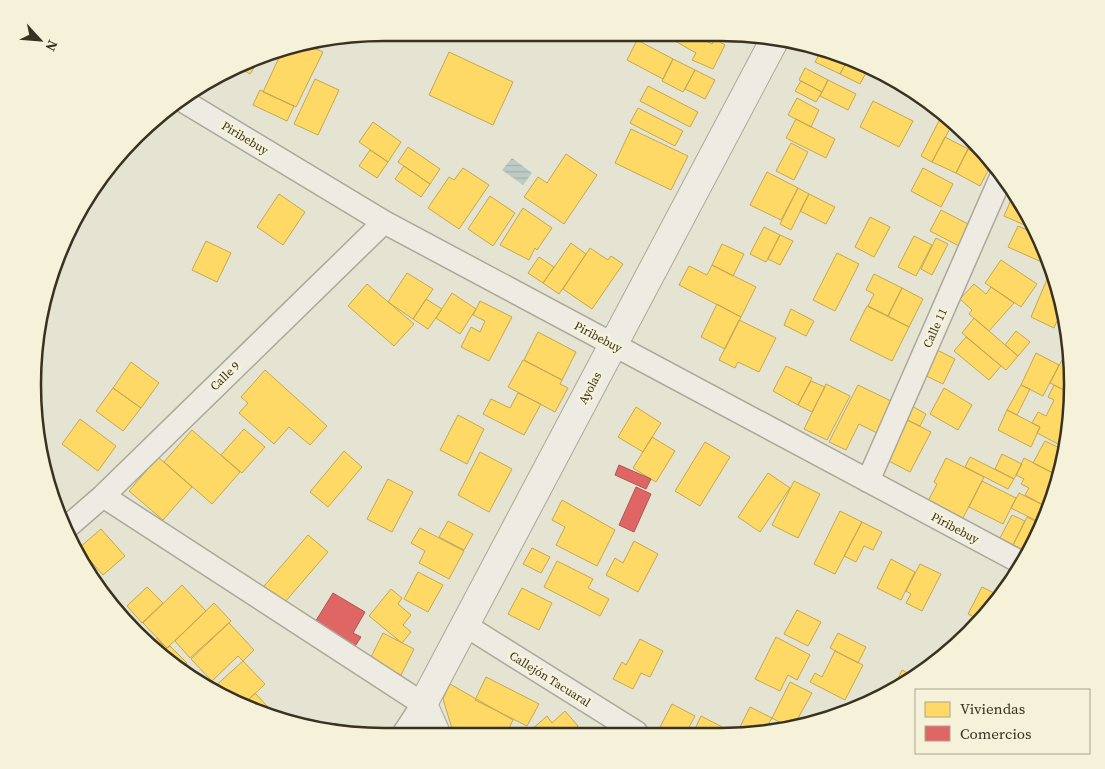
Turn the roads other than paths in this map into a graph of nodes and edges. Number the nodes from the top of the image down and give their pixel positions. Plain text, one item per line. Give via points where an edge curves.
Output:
1 (772, 45) edge
2 (188, 104) edge
3 (998, 183) edge
4 (384, 222) junction
5 (613, 345) junction
6 (868, 481) junction
7 (103, 496) junction
8 (71, 524) edge
9 (1016, 560) edge
10 (465, 625) junction
11 (423, 704) junction
12 (407, 728) edge
13 (434, 728) edge
14 (630, 728) edge

1 - 5 street, Ayolas
2 - 4 street, Piribebuy
3 - 6 street, Calle 11
4 - 5 street, Piribebuy
4 - 7 street, Calle 9
5 - 6 street, Piribebuy
5 - 10 street, Ayolas
6 - 9 street, Piribebuy
7 - 8 street, Calle 9
7 - 11 street
10 - 11 street, Ayolas
10 - 14 street, Callejón Tacuaral
11 - 12 street, Ayolas
11 - 13 street

